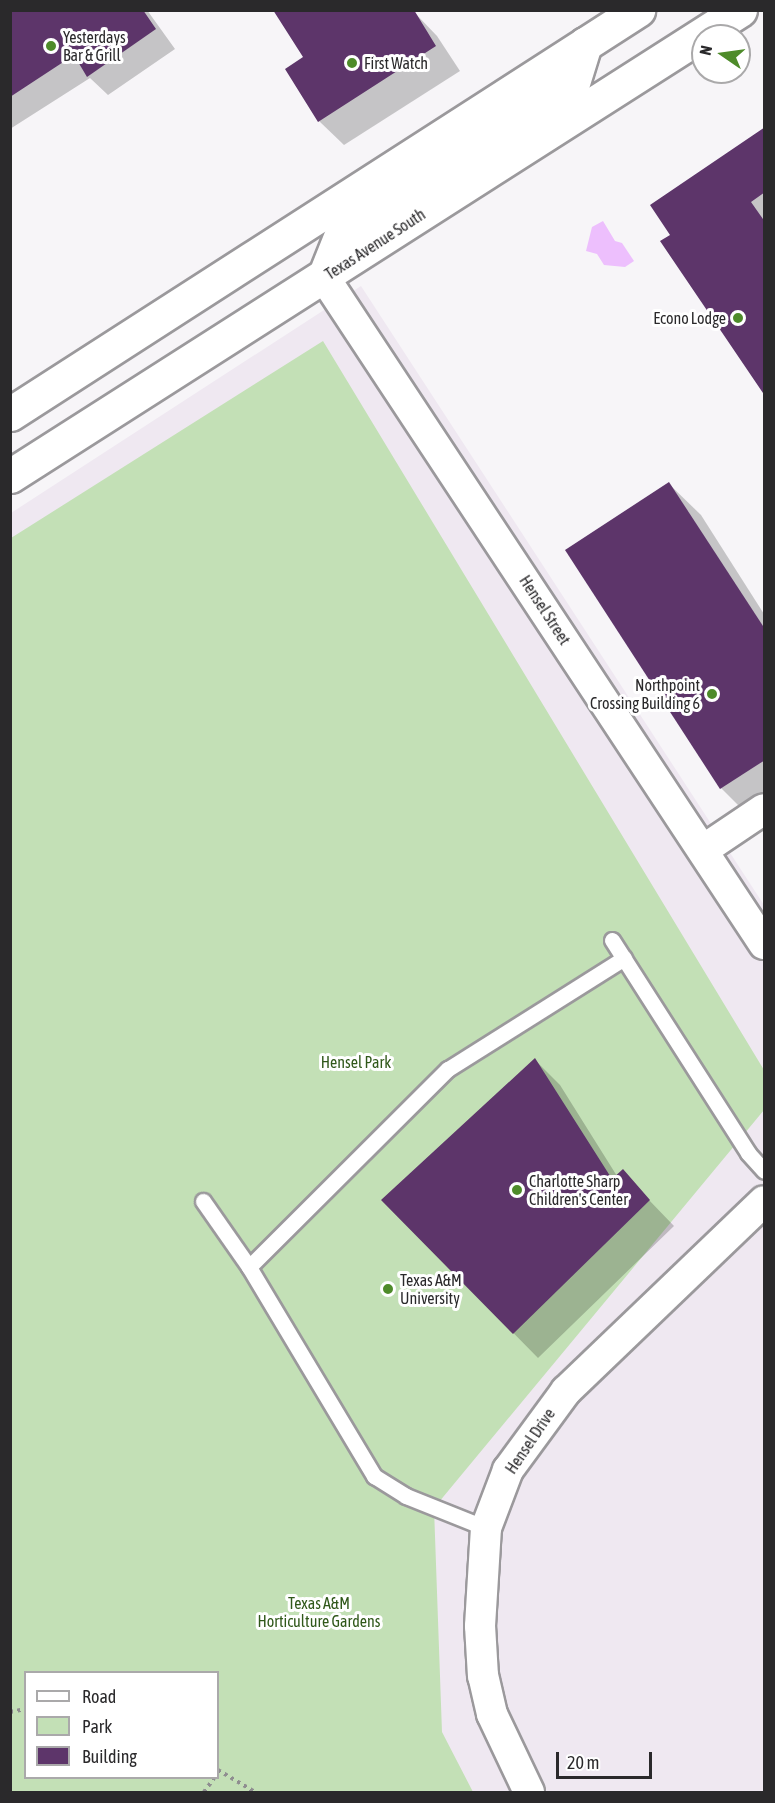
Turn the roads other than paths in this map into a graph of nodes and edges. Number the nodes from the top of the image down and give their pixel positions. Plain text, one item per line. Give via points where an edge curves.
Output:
1 (638, 10) edge
2 (740, 10) edge
3 (585, 44) junction
4 (324, 277) junction
5 (10, 414) edge
6 (10, 476) edge
7 (765, 809) edge
8 (703, 850) junction
9 (612, 940) dead end
10 (765, 944) edge
11 (624, 958) junction
12 (765, 1171) edge
13 (203, 1201) dead end
14 (765, 1201) edge
15 (249, 1267) junction
16 (486, 1528) junction
17 (529, 1792) edge

1 - 3 main road
2 - 4 main road, Texas Avenue South
3 - 4 main road via 572,86 342,232
3 - 5 main road
4 - 6 main road, Texas Avenue South
4 - 8 street, Hensel Street
7 - 8 street
8 - 10 street, Hensel Street
9 - 11 lane
11 - 12 lane via 748,1153
11 - 15 lane via 448,1069
13 - 15 lane
14 - 16 street, Hensel Drive via 566,1391 508,1470
15 - 16 lane via 374,1476 406,1496
16 - 17 street, Hensel Drive via 480,1626 483,1676 492,1714

